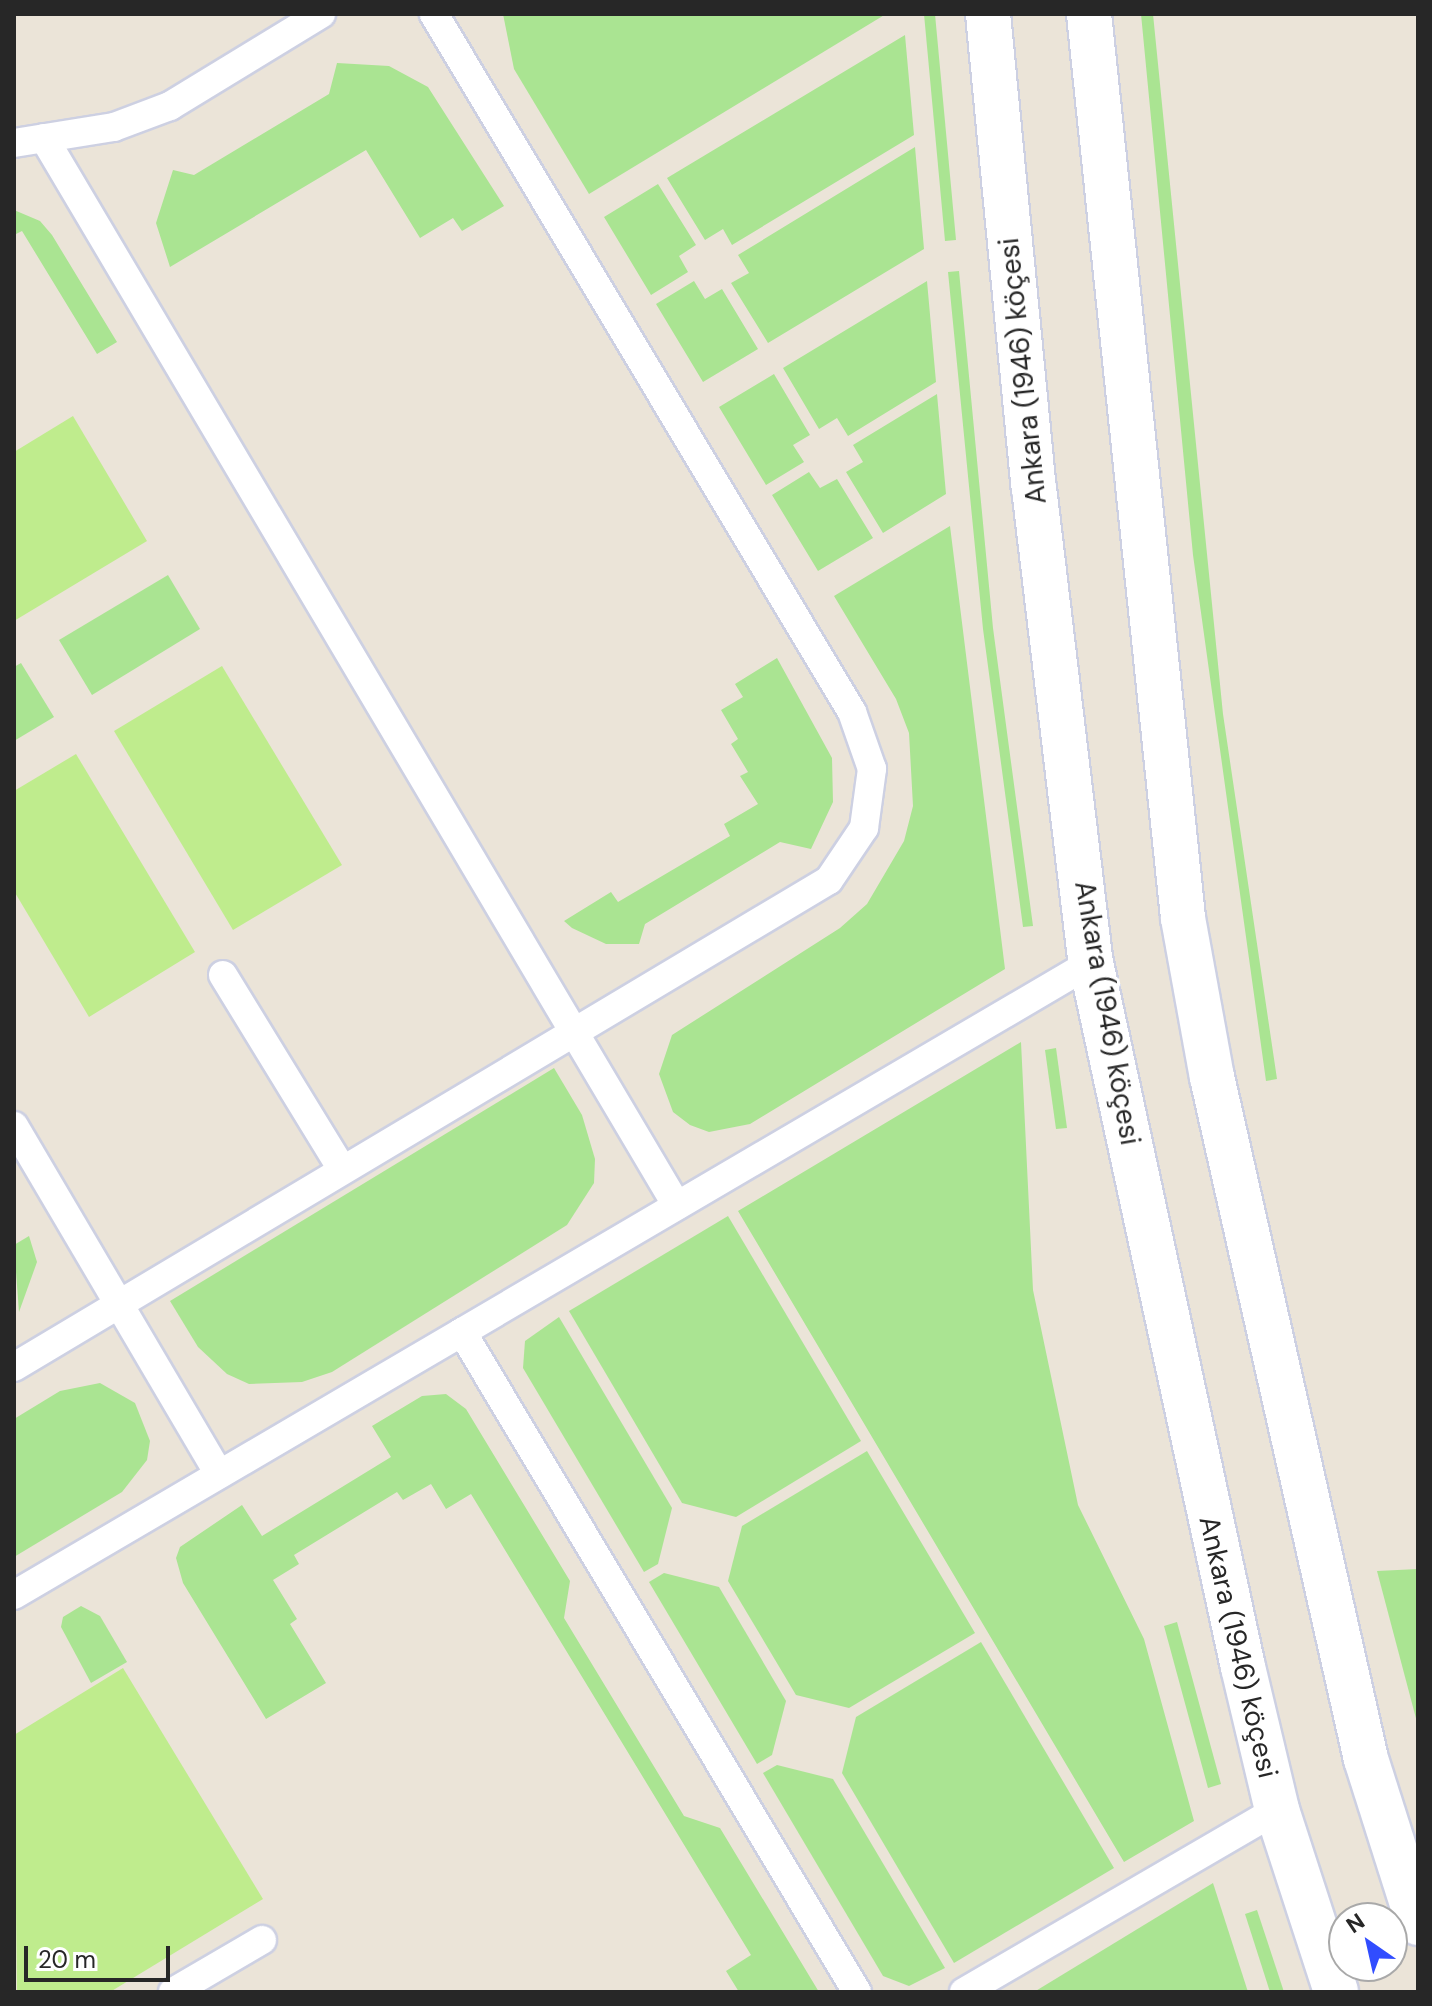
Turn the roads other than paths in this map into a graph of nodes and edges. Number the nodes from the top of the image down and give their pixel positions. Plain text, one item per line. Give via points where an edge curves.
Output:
1 (321, 14) edge
2 (434, 14) edge
3 (988, 14) edge
4 (1089, 14) edge
5 (44, 138) junction
6 (14, 143) edge
7 (1091, 963) junction
8 (223, 975) dead end
9 (572, 1031) junction
10 (14, 1126) edge
11 (342, 1169) junction
12 (677, 1206) junction
13 (119, 1304) junction
14 (462, 1332) junction
15 (14, 1367) edge
16 (219, 1474) junction
17 (14, 1595) edge
18 (1277, 1810) junction
19 (1418, 1923) edge
20 (262, 1940) dead end
21 (173, 1992) edge
22 (857, 1992) edge
23 (964, 1992) edge
24 (1336, 1992) edge

1 - 5 lane via 170,106 114,127
2 - 9 lane via 852,712 872,769 864,828 829,880
3 - 7 main road, Ankara (1946) köçesi via 1034,488
4 - 19 main road via 1183,918 1212,1077 1366,1759
5 - 6 lane
5 - 9 lane
7 - 12 lane
7 - 18 main road, Ankara (1946) köçesi via 1191,1445
8 - 11 lane
9 - 11 lane
9 - 12 lane
10 - 13 lane
11 - 13 lane
12 - 14 lane
13 - 15 lane
13 - 16 lane
14 - 16 lane
14 - 22 lane
16 - 17 lane
18 - 23 lane
18 - 24 main road, Ankara (1946) köçesi
20 - 21 lane

